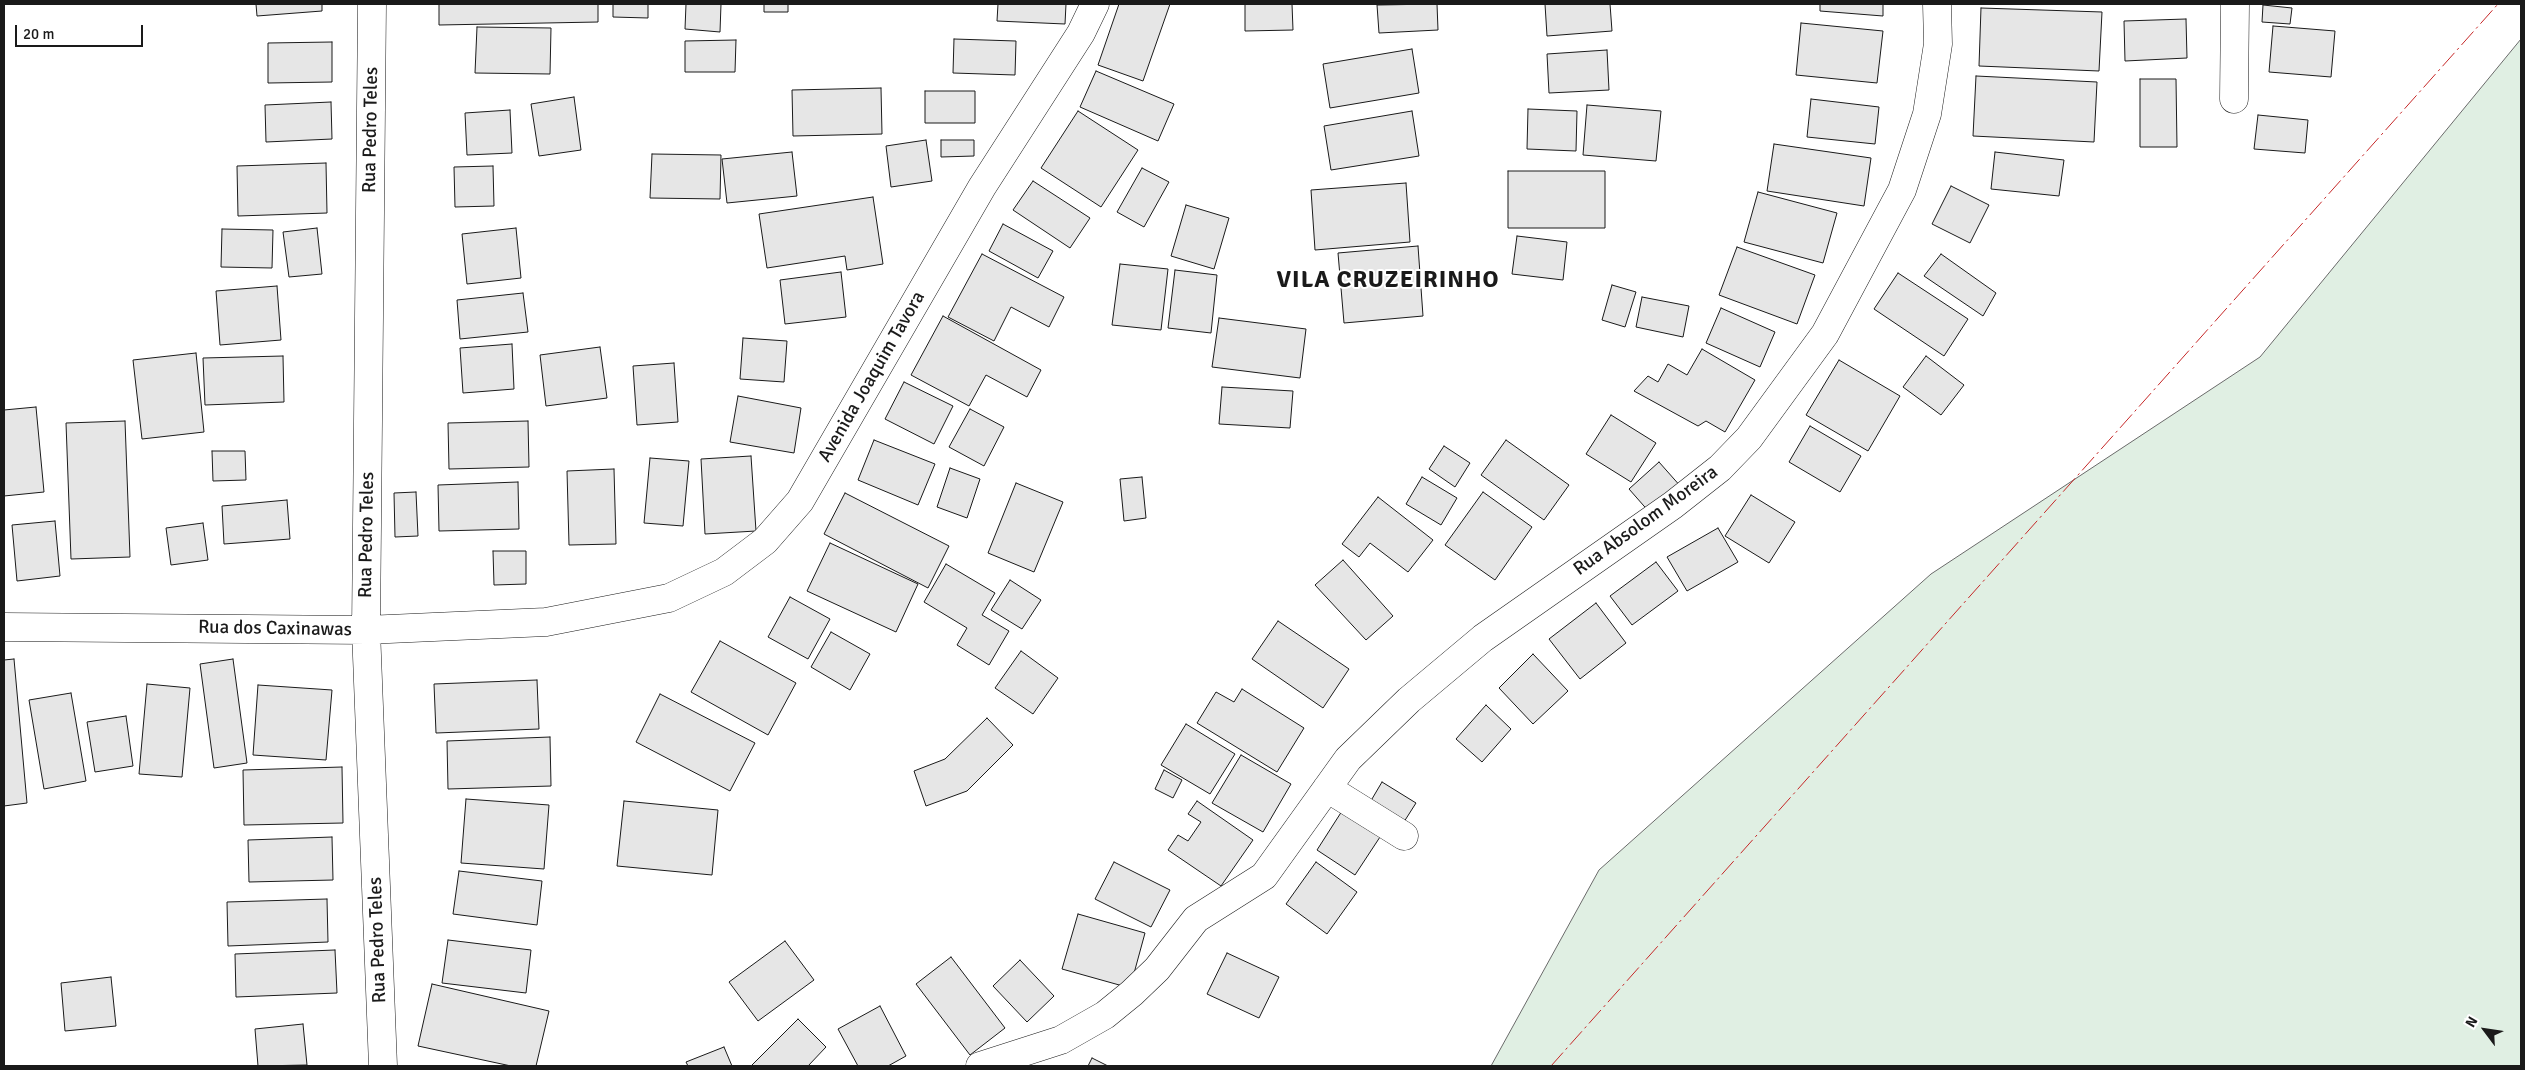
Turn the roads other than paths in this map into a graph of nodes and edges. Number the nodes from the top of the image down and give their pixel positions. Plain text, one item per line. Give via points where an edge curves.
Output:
1 (372, 4) edge
2 (1095, 4) edge
3 (1937, 4) edge
4 (2235, 4) edge
5 (2234, 99) dead end
6 (546, 622) joint
7 (4, 626) edge
8 (366, 630) junction
9 (1327, 788) junction
10 (1404, 836) dead end
11 (383, 1066) edge
12 (980, 1066) edge

1 - 8 street, Rua Pedro Teles
2 - 6 street, Avenida Joaquim Tavora via 1081,33 982,187 800,501 765,541 724,572 669,598
3 - 9 street, Rua Absolom Moreira via 1938,44 1927,114 1902,190 1825,334 1749,438 1720,468 1673,506 1483,638 1416,694 1348,759
4 - 5 street
6 - 8 street, Rua dos Caxinawas
7 - 8 street, Rua dos Caxinawas
8 - 11 street, Rua Pedro Teles
9 - 10 street
9 - 12 street, Rua Absolom Moreira via 1264,876 1196,919 1157,969 1105,1015 1061,1040

